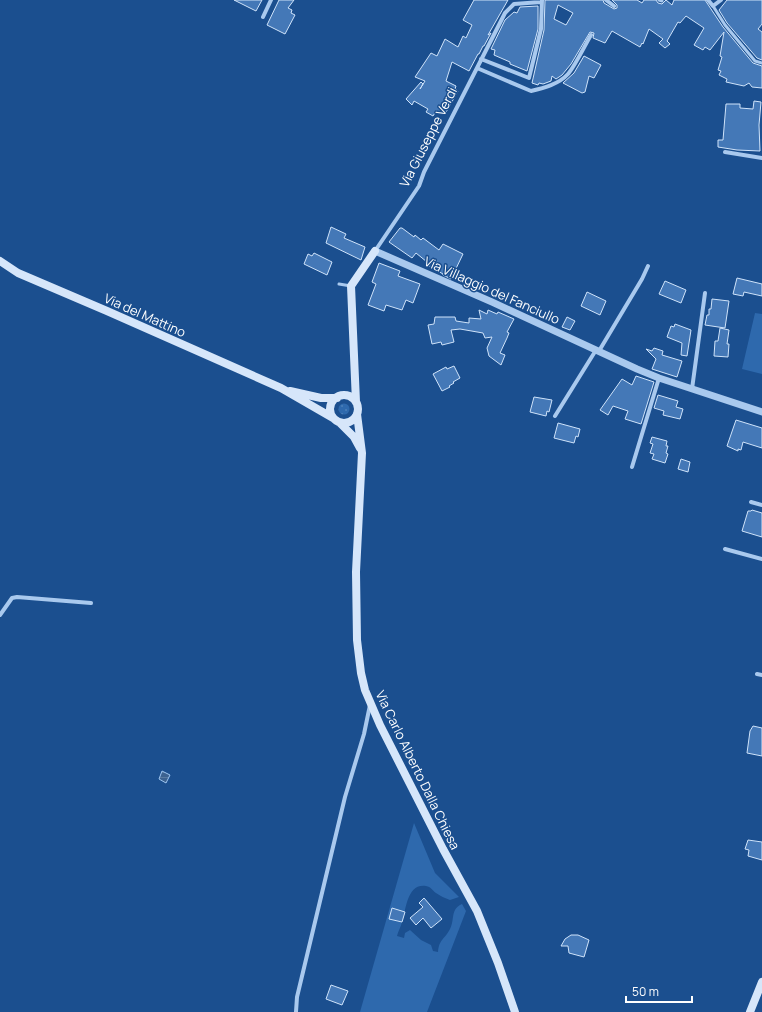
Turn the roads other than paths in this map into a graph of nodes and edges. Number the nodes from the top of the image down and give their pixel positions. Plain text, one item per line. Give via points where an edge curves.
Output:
1 (270, 0) edge
2 (511, 0) edge
3 (606, 0) edge
4 (708, 0) edge
5 (721, 0) edge
6 (541, 1) edge
7 (514, 4) junction
8 (614, 6) dead end
9 (713, 6) junction
10 (262, 16) dead end
11 (591, 35) dead end
12 (481, 60) junction
13 (762, 63) edge
14 (477, 68) junction
15 (725, 152) dead end
16 (762, 158) edge
17 (375, 251) junction
18 (0, 261) edge
19 (648, 266) dead end
20 (339, 284) dead end
21 (350, 286) junction
22 (705, 293) dead end
23 (597, 351) junction
24 (354, 372) junction
25 (659, 378) junction
26 (281, 388) junction
27 (692, 389) junction
28 (339, 397) junction
29 (356, 402) junction
30 (762, 412) edge
31 (357, 414) junction
32 (555, 416) dead end
33 (337, 420) junction
34 (362, 453) junction
35 (632, 467) dead end
36 (751, 502) dead end
37 (762, 505) edge
38 (725, 549) dead end
39 (762, 559) edge
40 (91, 603) dead end
41 (0, 615) edge
42 (370, 704) junction
43 (762, 982) edge
44 (296, 1012) edge
45 (515, 1012) edge
46 (750, 1012) edge

1 - 10 street
2 - 7 street
3 - 8 street
4 - 9 street
5 - 9 street
6 - 7 street
6 - 12 street via 541,29 529,78
7 - 12 street, Via Giuseppe Verdi via 505,13
9 - 13 lane via 725,26 750,56
11 - 14 street via 568,74 541,89 531,91
12 - 14 street, Via Giuseppe Verdi
14 - 17 street, Via Giuseppe Verdi via 419,186
15 - 16 street
17 - 21 main road, Via Giuseppe Verdi
17 - 23 street, Via Villaggio del Fanciullo
18 - 26 main road, Via del Mattino via 18,273
19 - 23 street
20 - 21 lane
21 - 24 main road
22 - 27 street
23 - 25 street, Via Villaggio del Fanciullo
23 - 32 street
24 - 28 main road via 351,383
24 - 29 main road
25 - 27 street, Via Villaggio del Fanciullo
25 - 35 street
26 - 28 main road, Via del Mattino via 320,398
26 - 33 main road, Via del Mattino
27 - 30 street, Via Villaggio del Fanciullo
28 - 29 main road via 349,396
28 - 33 main road via 333,401 330,410
29 - 31 main road
31 - 33 main road via 352,421 344,424
31 - 34 main road, Via Carlo Alberto Dalla Chiesa
33 - 34 main road via 354,437
34 - 42 main road, Via Carlo Alberto Dalla Chiesa via 356,572 357,640 361,673
36 - 37 street
38 - 39 street
40 - 41 street via 17,596 12,598
42 - 44 street via 345,797 297,997
42 - 45 main road, Via Carlo Alberto Dalla Chiesa via 477,911
43 - 46 main road

